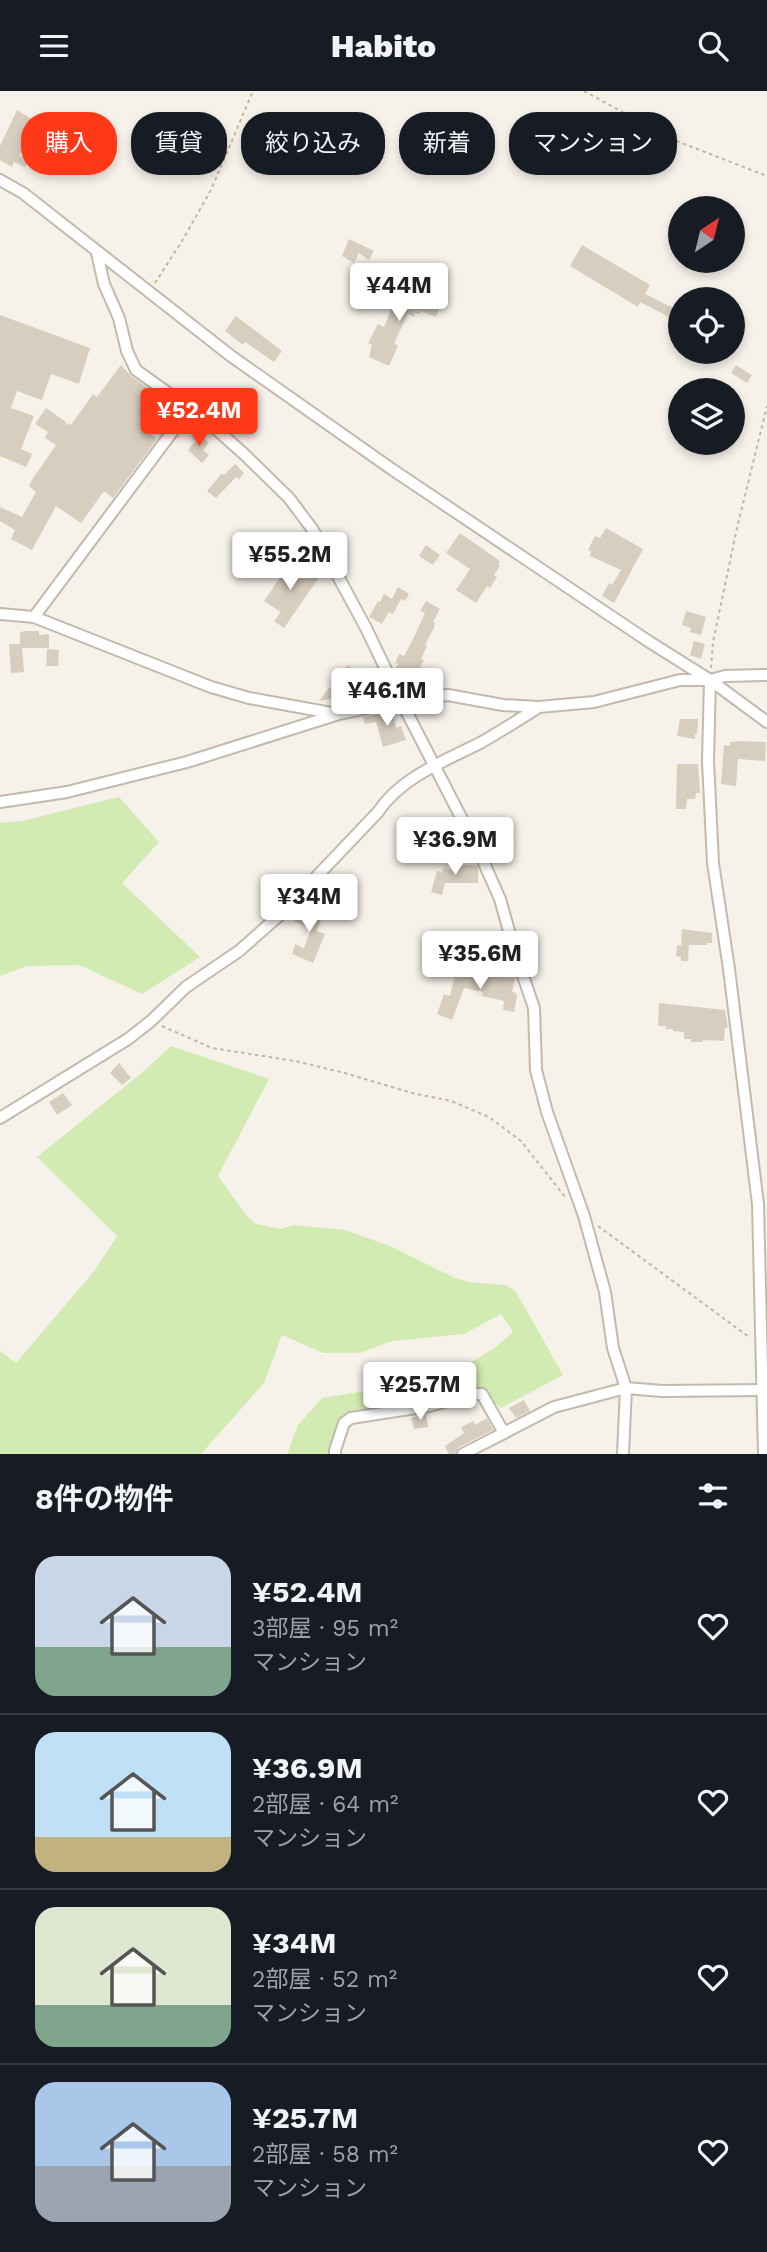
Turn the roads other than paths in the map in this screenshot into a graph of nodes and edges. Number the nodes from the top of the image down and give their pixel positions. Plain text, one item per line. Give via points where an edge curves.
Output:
1 (0, 180) edge
2 (97, 253) junction
3 (190, 408) junction
4 (0, 614) edge
5 (34, 617) junction
6 (767, 675) edge
7 (710, 680) junction
8 (401, 701) junction
9 (539, 707) junction
10 (339, 714) junction
11 (767, 722) edge
12 (434, 765) junction
13 (0, 802) edge
14 (0, 1118) edge
15 (626, 1388) junction
16 (765, 1390) edge
17 (504, 1433) junction
18 (335, 1454) edge
19 (463, 1454) edge
20 (623, 1454) edge
21 (764, 1454) edge

1 - 2 street
2 - 3 street via 136,370
2 - 7 street via 231,356 393,470
3 - 5 street
3 - 8 street via 267,475 313,530
4 - 5 street
5 - 10 street via 211,687
6 - 7 street
7 - 9 street via 680,680 594,702
7 - 11 street
7 - 16 street via 713,863 758,1204
8 - 9 street via 448,695
8 - 10 street
8 - 12 street
9 - 12 street
10 - 13 street via 187,762 68,792
12 - 14 street via 388,797 282,913 239,951 93,1062
12 - 15 street via 500,899 534,1008 536,1070 584,1216
15 - 16 street
15 - 17 street via 554,1407
15 - 20 street
16 - 21 street
17 - 18 street via 482,1394 472,1394 429,1406 351,1417 344,1423
17 - 19 street

